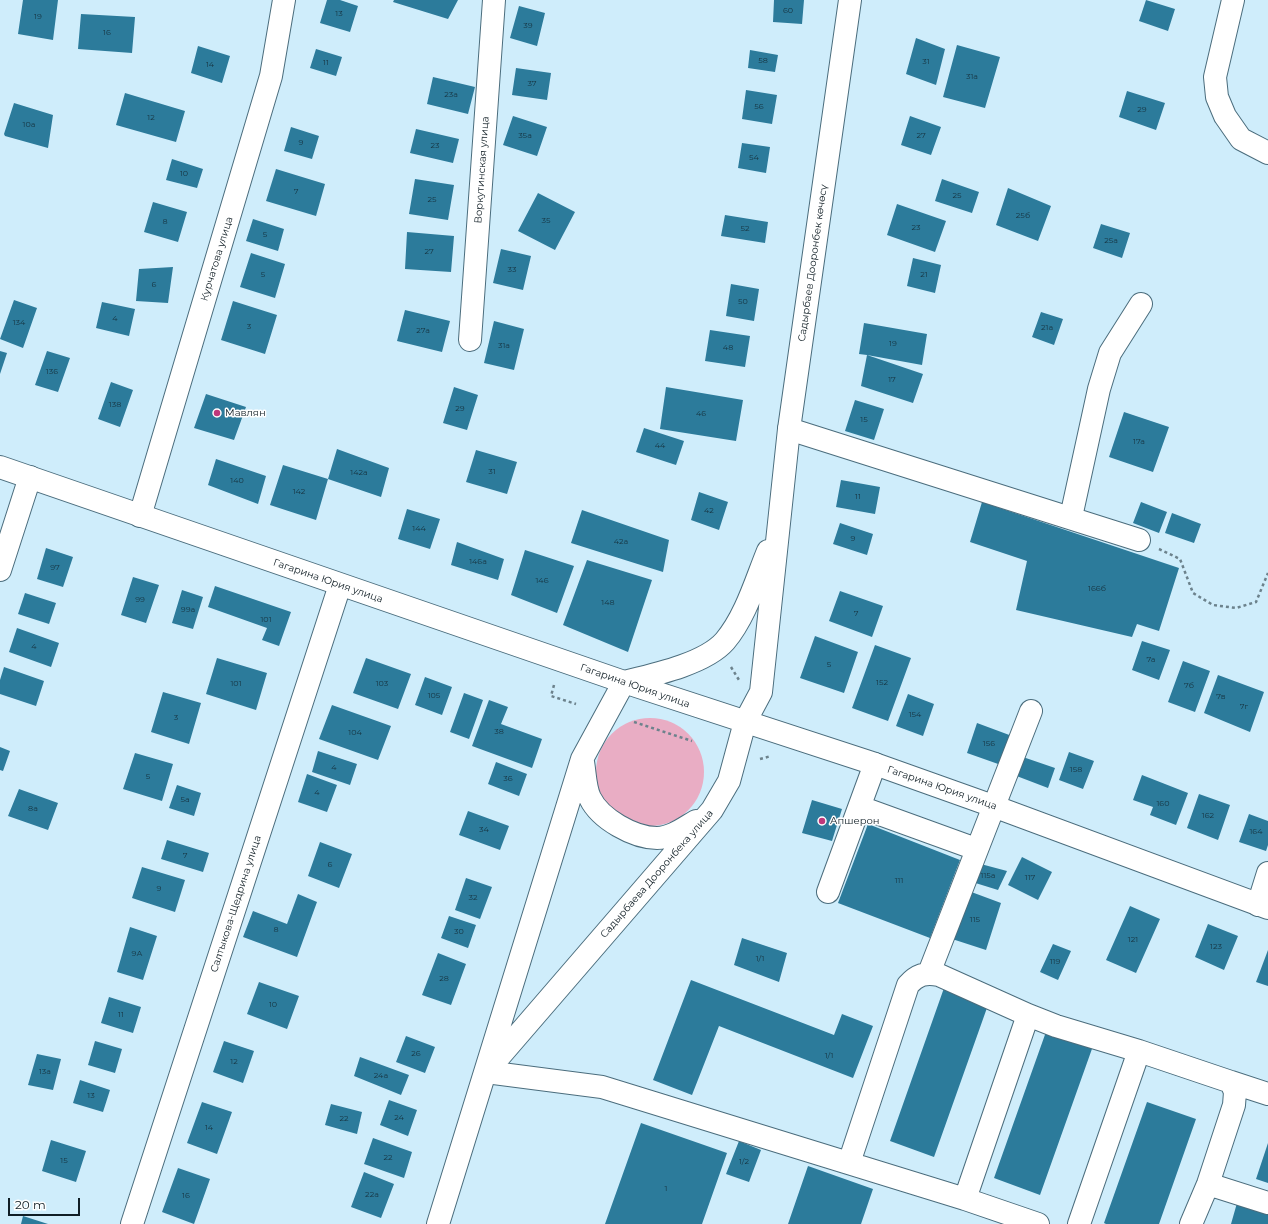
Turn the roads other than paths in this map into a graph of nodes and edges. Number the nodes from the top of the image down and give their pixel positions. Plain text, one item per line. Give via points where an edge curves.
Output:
1 (284, 0) edge
2 (494, 0) edge
3 (850, 0) edge
4 (1233, 0) edge
5 (1268, 153) edge
6 (1141, 304) dead end
7 (470, 340) dead end
8 (789, 429) junction
9 (0, 467) edge
10 (30, 478) junction
11 (140, 516) junction
12 (1071, 517) junction
13 (778, 527) junction
14 (1139, 540) road end
15 (0, 570) edge
16 (340, 585) junction
17 (624, 682) junction
18 (1031, 711) dead end
19 (745, 722) junction
20 (582, 759) junction
21 (875, 764) junction
22 (993, 806) junction
23 (860, 807) junction
24 (712, 810) junction
25 (976, 849) junction
26 (1268, 873) edge
27 (828, 892) dead end
28 (1263, 906) edge
29 (929, 973) junction
30 (1028, 1015) junction
31 (1139, 1051) junction
32 (486, 1072) junction
33 (1231, 1082) junction
34 (1268, 1094) edge
35 (850, 1163) junction
36 (1208, 1184) junction
37 (965, 1199) junction
38 (1268, 1203) edge
39 (132, 1224) edge
40 (438, 1224) edge
41 (1038, 1224) edge
42 (1079, 1224) edge
43 (1191, 1224) edge

1 - 11 main road, Курчатова улица via 271,76
2 - 7 main road, Воркутинская улица
3 - 8 main road, Садырбаев Дооронбек көчөсү
4 - 5 main road via 1215,77 1217,97 1225,116 1241,139
6 - 12 main road via 1110,353 1099,388
8 - 12 main road
8 - 13 main road, Садырбаев Дооронбек көчөсү
9 - 10 main road, Гагарина Юрия улица
10 - 11 main road, Гагарина Юрия улица
10 - 15 main road
11 - 16 main road, Гагарина Юрия улица
12 - 14 main road
13 - 17 main road via 742,616 725,641 714,651 672,670
13 - 19 main road, Садырбаева Дооронбека улица via 761,692
16 - 17 main road, Гагарина Юрия улица
16 - 39 main road, Салтыкова-Щедрина улица
17 - 19 main road, Гагарина Юрия улица
17 - 20 main road, Садырбаева Дооронбека улица
18 - 22 main road
19 - 21 main road, Гагарина Юрия улица
19 - 24 main road, Садырбаева Дооронбека улица via 729,781
20 - 24 main road via 590,798 608,820 629,831 657,838 678,832
20 - 32 main road, Садырбаева Дооронбека улица
21 - 22 main road, Гагарина Юрия улица
21 - 23 main road
22 - 25 main road
22 - 28 main road, Гагарина Юрия улица
23 - 25 main road
23 - 27 main road
24 - 32 main road, Садырбаева Дооронбека улица
25 - 29 main road
26 - 28 main road
29 - 30 main road via 939,975
29 - 35 main road via 916,976 908,986
30 - 31 main road
30 - 37 main road
31 - 33 main road
31 - 42 main road
32 - 35 main road via 602,1087
32 - 40 main road, Садырбаева Дооронбека улица
33 - 34 main road
33 - 36 main road via 1235,1092 1234,1104
35 - 37 main road
36 - 38 main road
36 - 43 main road
37 - 41 main road

